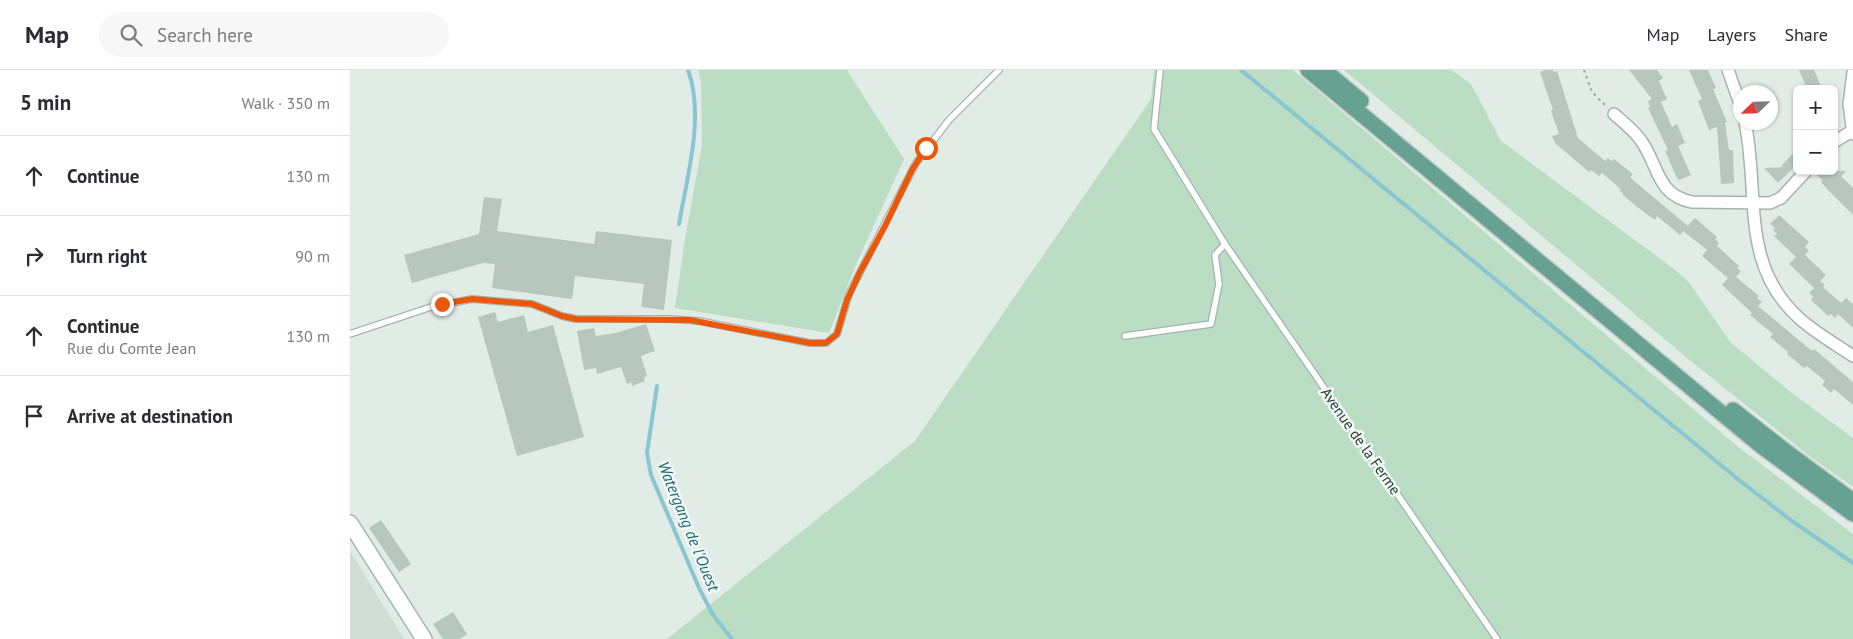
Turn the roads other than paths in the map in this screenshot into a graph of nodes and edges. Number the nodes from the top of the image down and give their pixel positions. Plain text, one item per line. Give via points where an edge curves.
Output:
1 (999, 70) edge
2 (1160, 70) edge
3 (1308, 70) edge
4 (1324, 70) edge
5 (1728, 70) edge
6 (1853, 73) edge
7 (1733, 85) edge
8 (1614, 114) road end
9 (1746, 130) edge
10 (1853, 132) edge
11 (1838, 140) edge
12 (1802, 175) edge
13 (1753, 204) junction
14 (1226, 244) junction
15 (350, 334) edge
16 (1125, 336) dead end
17 (1853, 356) edge
18 (1853, 501) edge
19 (1853, 514) edge
20 (351, 527) edge
21 (424, 639) edge
22 (1497, 639) edge

1 - 15 lane via 949,120 916,163 860,272 847,300 840,329 831,341 810,343 699,321 576,319 532,304 472,299 430,307
2 - 14 lane, Avenue de la Ferme via 1154,128
3 - 19 main road via 1688,387
4 - 18 main road via 1685,371
5 - 7 street
6 - 10 street via 1849,98
8 - 13 street via 1640,139 1662,183 1678,198 1692,202
9 - 13 street
10 - 11 street
12 - 13 street via 1777,200
13 - 17 street via 1759,255 1782,300 1799,319
14 - 16 lane via 1215,255 1219,284 1211,324
14 - 22 lane, Avenue de la Ferme
20 - 21 main road

